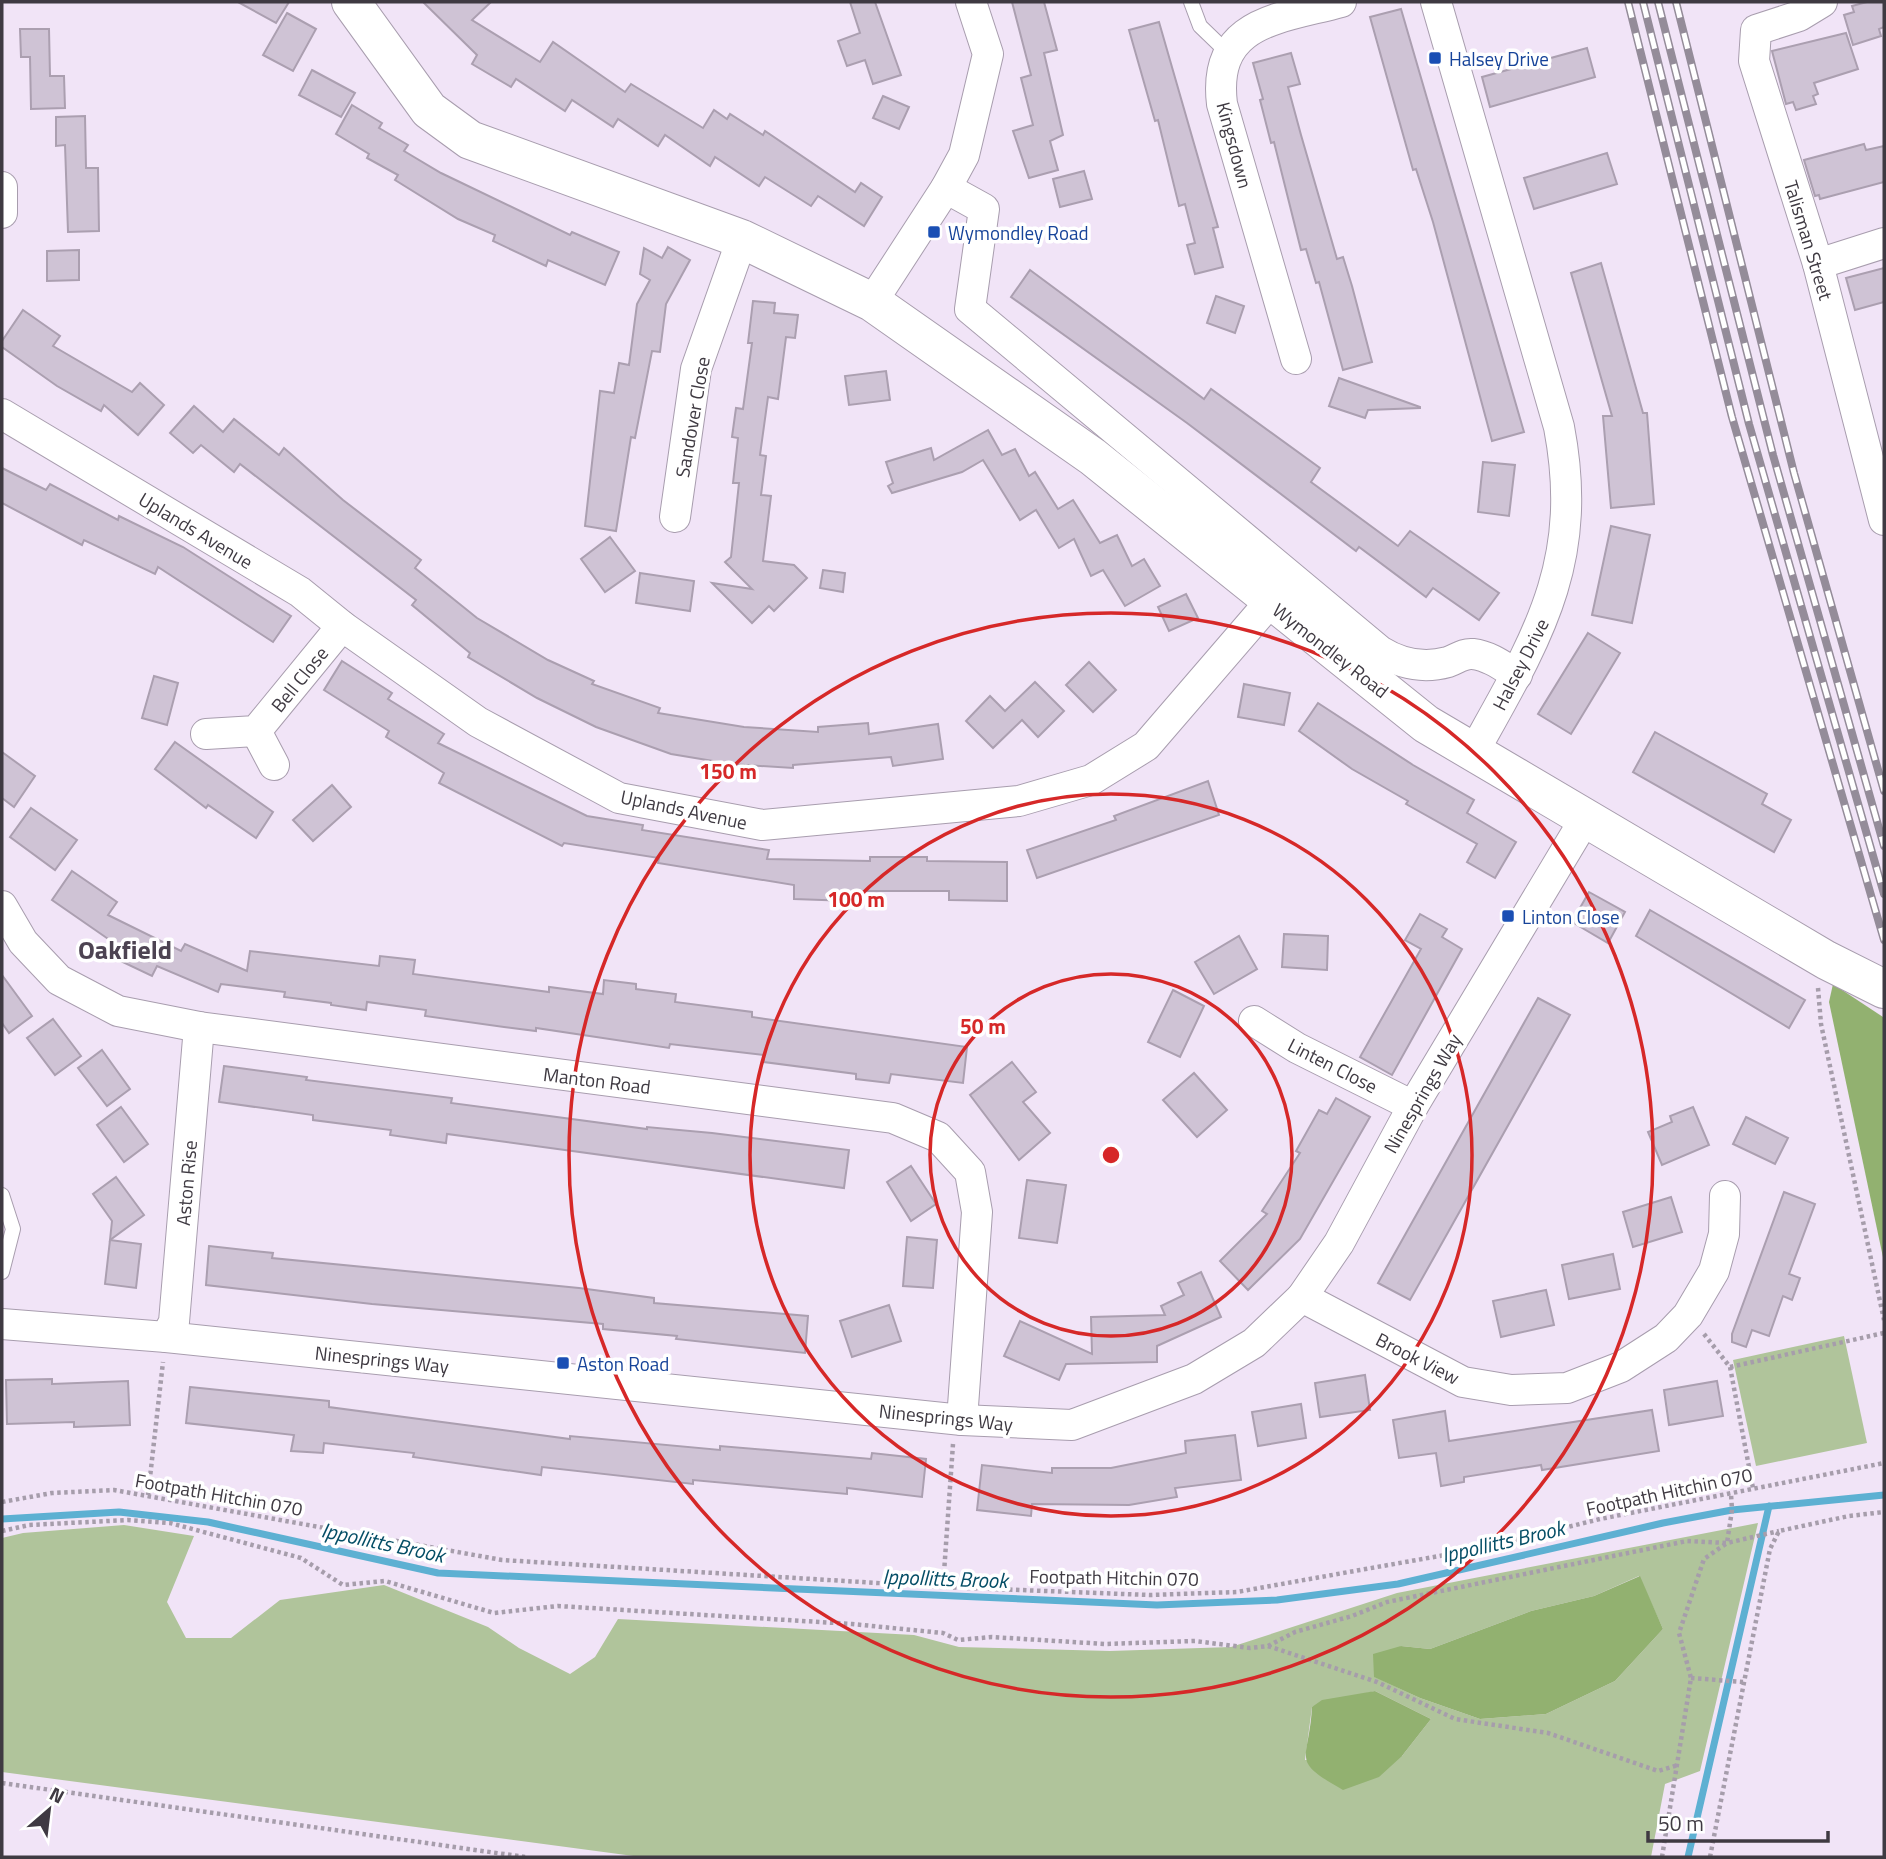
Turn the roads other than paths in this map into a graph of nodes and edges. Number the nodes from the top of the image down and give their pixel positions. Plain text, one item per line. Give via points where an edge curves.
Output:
1 (351, 2) edge
2 (971, 2) edge
3 (1191, 2) edge
4 (1341, 2) edge
5 (1436, 2) edge
6 (1822, 2) edge
7 (1228, 53) junction
8 (2, 187) edge
9 (946, 188) junction
10 (2, 213) edge
11 (742, 239) junction
12 (1884, 243) edge
13 (1818, 264) junction
14 (872, 302) junction
15 (1296, 359) dead end
16 (2, 414) edge
17 (675, 517) dead end
18 (1884, 520) edge
19 (1270, 602) junction
20 (342, 626) junction
21 (1517, 675) junction
22 (256, 731) junction
23 (206, 734) dead end
24 (1473, 753) junction
25 (274, 765) dead end
26 (1586, 819) junction
27 (2, 906) edge
28 (1884, 989) edge
29 (1254, 1021) dead end
30 (199, 1027) junction
31 (1413, 1106) junction
32 (2, 1195) edge
33 (1725, 1196) dead end
34 (2, 1272) edge
35 (1302, 1297) junction
36 (2, 1324) edge
37 (166, 1337) junction
38 (959, 1419) junction

1 - 11 street, Wymondley Road via 429,110 470,140
2 - 9 street via 988,54 964,155
3 - 7 lane via 1200,26
4 - 7 street via 1256,26 1238,38
5 - 21 street, Halsey Drive via 1566,464 1566,528 1559,568 1539,632
6 - 13 street, Talisman Street via 1799,16 1756,30 1754,61
7 - 15 street, Kingsdown via 1221,73 1222,104
8 - 10 street
9 - 14 street
9 - 21 street, Wymondley Road via 984,209 970,309 1380,651 1421,666 1470,653
11 - 14 street, Wymondley Road
11 - 17 street, Sandover Close via 696,369
12 - 13 street
13 - 18 street, Talisman Street
14 - 19 street, Wymondley Road via 1093,457
16 - 20 street, Uplands Avenue via 300,592
19 - 20 street, Uplands Avenue via 1146,746 1091,780 1020,801 762,825 620,798 478,723
19 - 24 street, Wymondley Road via 1426,724
20 - 22 street, Bell Close
21 - 24 street, Halsey Drive
22 - 23 street, Bell Close
22 - 25 street, Bell Close
24 - 26 street, Wymondley Road
26 - 28 street, Wymondley Road via 1826,960
26 - 31 street, Ninesprings Way
27 - 30 street, Manton Road via 23,942 59,980 118,1011
29 - 31 street, Linten Close via 1297,1048
30 - 37 street, Aston Rise via 174,1322
30 - 38 street, Manton Road via 893,1118 917,1126 938,1137 970,1172 977,1212
31 - 35 street, Ninesprings Way via 1339,1243
32 - 34 lane via 13,1229
33 - 35 street, Brook View via 1724,1234 1713,1271 1688,1315 1665,1338 1621,1367 1567,1388 1511,1390 1463,1382
35 - 38 street, Ninesprings Way via 1254,1343 1194,1379 1072,1425
36 - 37 street, Ninesprings Way
37 - 38 street, Ninesprings Way

